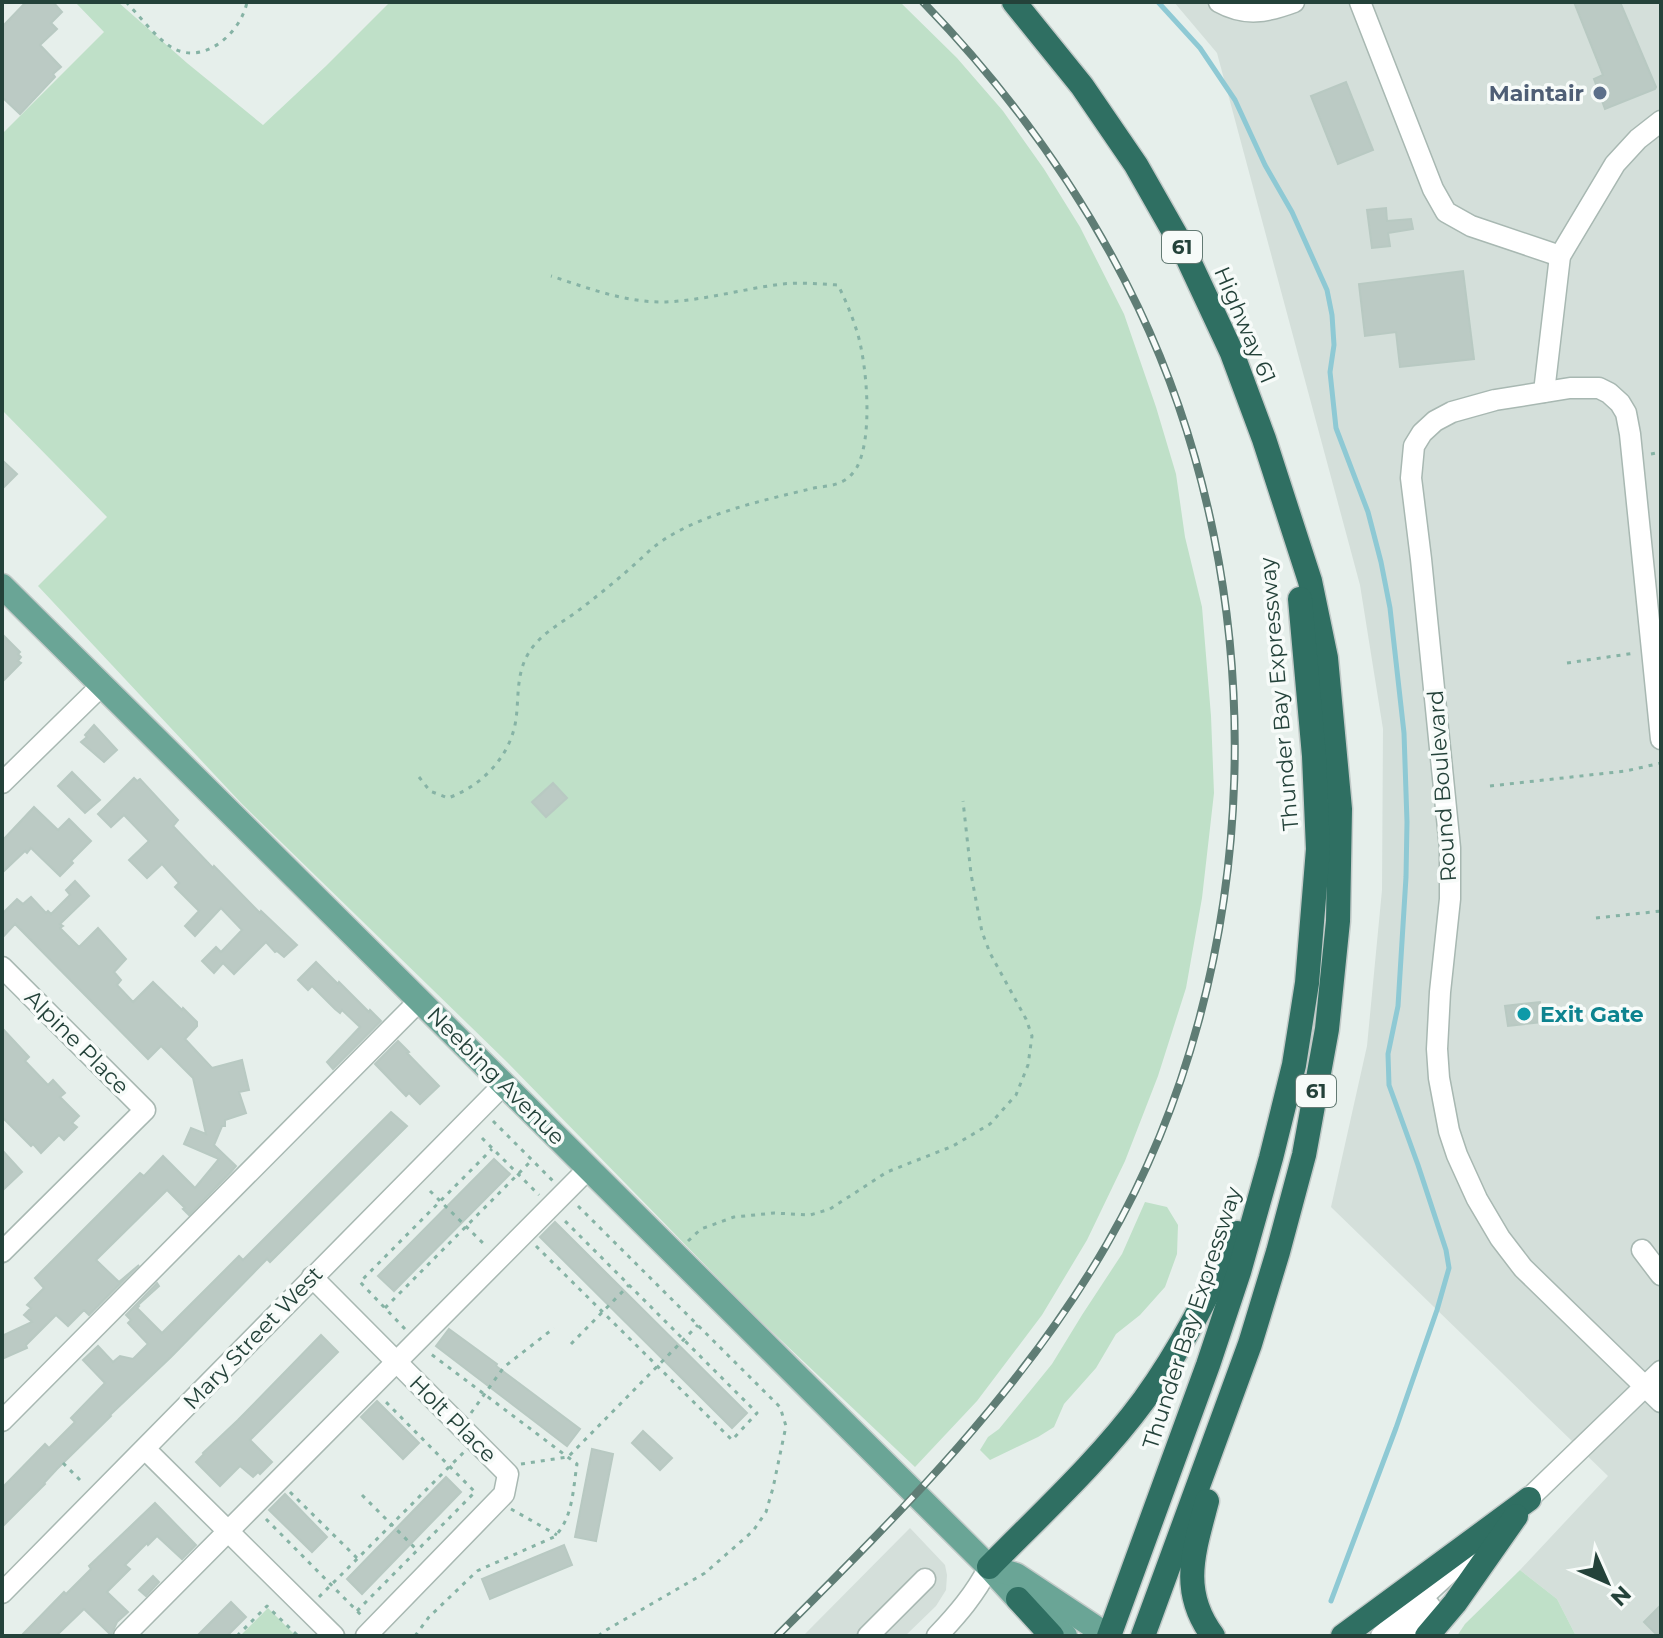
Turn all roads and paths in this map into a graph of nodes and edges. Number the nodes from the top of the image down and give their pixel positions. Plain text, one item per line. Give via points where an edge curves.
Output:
1 (126, 2) edge
2 (247, 2) edge
3 (1014, 2) edge
4 (1219, 2) edge
5 (1294, 2) edge
6 (1360, 2) edge
7 (1661, 121) edge
8 (1560, 256) junction
9 (551, 276) dead end
10 (1544, 392) junction
11 (1291, 525) junction
12 (7, 600) edge
13 (1651, 651) junction
14 (1567, 663) dead end
15 (103, 684) junction
16 (1661, 739) edge
17 (1661, 763) edge
18 (419, 777) dead end
19 (2, 783) edge
20 (1490, 786) dead end
21 (963, 801) dead end
22 (1661, 911) edge
23 (1596, 918) dead end
24 (2, 967) edge
25 (420, 1000) junction
26 (504, 1084) junction
27 (481, 1108) junction
28 (482, 1138) dead end
29 (492, 1149) junction
30 (1271, 1158) junction
31 (532, 1160) junction
32 (477, 1164) junction
33 (482, 1168) dead end
34 (588, 1169) junction
35 (518, 1175) junction
36 (457, 1184) junction
37 (461, 1188) dead end
38 (430, 1191) dead end
39 (558, 1200) junction
40 (440, 1201) junction
41 (424, 1217) junction
42 (429, 1222) dead end
43 (466, 1227) junction
44 (406, 1235) junction
45 (411, 1240) dead end
46 (530, 1241) dead end
47 (1642, 1250) dead end
48 (2, 1252) edge
49 (673, 1255) junction
50 (383, 1259) junction
51 (499, 1259) junction
52 (560, 1261) dead end
53 (388, 1264) dead end
54 (556, 1266) junction
55 (1661, 1275) edge
56 (312, 1277) junction
57 (629, 1285) junction
58 (385, 1308) junction
59 (602, 1312) junction
60 (698, 1325) junction
61 (554, 1328) dead end
62 (636, 1336) dead end
63 (631, 1340) junction
64 (683, 1340) junction
65 (417, 1341) junction
66 (571, 1344) dead end
67 (1250, 1344) junction
68 (447, 1358) dead end
69 (396, 1362) junction
70 (443, 1363) dead end
71 (658, 1366) junction
72 (1661, 1371) edge
73 (470, 1374) dead end
74 (466, 1380) dead end
75 (1644, 1386) junction
76 (371, 1387) junction
77 (1661, 1402) edge
78 (2, 1421) edge
79 (729, 1428) dead end
80 (724, 1432) junction
81 (468, 1434) junction
82 (145, 1449) junction
83 (63, 1463) dead end
84 (577, 1464) dead end
85 (584, 1464) dead end
86 (450, 1466) junction
87 (500, 1467) junction
88 (81, 1481) dead end
89 (285, 1486) dead end
90 (572, 1492) dead end
91 (579, 1494) dead end
92 (362, 1495) dead end
93 (1529, 1499) junction
94 (497, 1501) junction
95 (253, 1506) junction
96 (280, 1521) dead end
97 (566, 1521) dead end
98 (573, 1523) dead end
99 (391, 1525) junction
100 (274, 1528) junction
101 (228, 1531) junction
102 (557, 1535) dead end
103 (299, 1543) dead end
104 (294, 1548) junction
105 (417, 1551) junction
106 (357, 1558) junction
107 (433, 1567) junction
108 (989, 1567) junction
109 (925, 1579) dead end
110 (331, 1585) junction
111 (2, 1593) edge
112 (1018, 1599) junction
113 (307, 1609) junction
114 (357, 1611) junction
115 (370, 1632) edge
116 (124, 1636) edge
117 (237, 1636) edge
118 (298, 1636) edge
119 (334, 1636) edge
120 (598, 1636) edge
121 (868, 1636) edge
122 (937, 1636) edge
123 (1052, 1636) edge
124 (1065, 1636) edge
125 (1109, 1636) edge
126 (1143, 1636) edge
127 (1213, 1636) edge
128 (1343, 1636) edge
129 (1381, 1636) edge
130 (1403, 1636) edge
131 (1427, 1636) edge

1 - 2 path via 169,46 198,52 225,40
3 - 11 highway, Highway 61 / 61 via 1082,86 1182,246 1232,353
4 - 5 street via 1258,13
6 - 8 street via 1446,212 1471,226
7 - 8 street via 1615,164
8 - 10 street
9 - 18 path via 634,300 664,302 786,283 838,285 858,337 865,377 866,433 859,464 834,485 764,500 659,541 530,651 520,677 512,736 490,772 448,798 430,791
10 - 13 street, Round Boulevard via 1599,388 1626,413
10 - 75 street, Round Boulevard via 1452,412 1422,433 1411,462 1450,848 1439,1078 1457,1155 1500,1238 1523,1268
11 - 30 highway, Thunder Bay Expressway / 61 via 1318,849 1305,997
11 - 67 highway, Thunder Bay Expressway / 61 via 1310,581 1326,658 1340,809 1338,921 1327,1029 1304,1155
12 - 15 main road, Neebing Avenue
13 - 14 path
13 - 16 street, Round Boulevard
15 - 19 street
15 - 25 main road, Neebing Avenue
17 - 20 path
21 - 49 path via 982,932 1032,1036 1016,1095 990,1124 953,1146 887,1172 830,1209 810,1215 734,1217 701,1229
22 - 23 path
24 - 48 street, Alpine Place via 145,1110
25 - 26 main road, Neebing Avenue
25 - 78 street
26 - 27 street, Mary Street West
26 - 34 main road, Neebing Avenue
27 - 31 path
27 - 56 street, Mary Street West
28 - 29 path
29 - 32 path
29 - 35 path
30 - 108 highway via 1211,1289 1143,1402
30 - 125 highway, Thunder Bay Expressway / 61 via 1208,1365
31 - 35 path
31 - 39 path
32 - 33 path
32 - 36 path
34 - 39 street
34 - 49 main road, Neebing Avenue
35 - 39 path
35 - 43 path
36 - 37 path
36 - 40 path
38 - 40 path
39 - 51 street
39 - 57 path
39 - 60 path
40 - 41 path
40 - 43 path
41 - 42 path
41 - 44 path
43 - 51 path
43 - 58 path
44 - 45 path
44 - 50 path
46 - 54 path
47 - 55 street
49 - 108 main road, Neebing Avenue
50 - 53 path
50 - 58 path via 360,1282
51 - 65 street
52 - 54 path
54 - 59 path
56 - 69 street, Holt Place
56 - 82 street, Mary Street West
57 - 59 path
57 - 64 path
58 - 65 path
59 - 63 path
59 - 66 path
60 - 64 path
60 - 120 path via 780,1407 786,1426 766,1512 753,1531 705,1573
61 - 81 path via 504,1367
62 - 63 path
63 - 71 path
64 - 71 path
64 - 80 path via 757,1413 732,1440
65 - 69 street
67 - 126 highway, Thunder Bay Expressway / 61
67 - 127 highway via 1194,1555 1193,1596
68 - 70 path
69 - 76 street
69 - 81 street, Holt Place
71 - 80 path
71 - 87 path via 568,1457
72 - 75 street
73 - 74 path
75 - 77 street, Round Boulevard
75 - 93 street
76 - 86 path
76 - 95 street
79 - 80 path
81 - 86 path
81 - 87 street, Holt Place
82 - 101 street
82 - 111 street, Mary Street West
83 - 88 path
84 - 85 path
86 - 99 path
86 - 105 path via 475,1492
87 - 94 street, Holt Place via 508,1474
89 - 106 path
90 - 91 path
92 - 99 path
93 - 128 highway
93 - 129 street
93 - 130 street
93 - 131 highway
94 - 102 path
94 - 107 street
95 - 100 path
95 - 101 street
96 - 100 path
97 - 98 path
99 - 105 path
99 - 106 path
100 - 104 path
101 - 113 street
101 - 116 street
103 - 104 path
104 - 110 path
105 - 107 path
105 - 114 path
106 - 110 path
107 - 115 street
108 - 112 main road, Neebing Avenue
108 - 122 street via 978,1589
108 - 125 main road, Neebing Avenue via 1016,1575
109 - 121 street
110 - 113 path
110 - 114 path
112 - 123 highway
112 - 124 main road, Neebing Avenue
113 - 119 street
114 - 115 path
117 - 118 path via 267,1606

